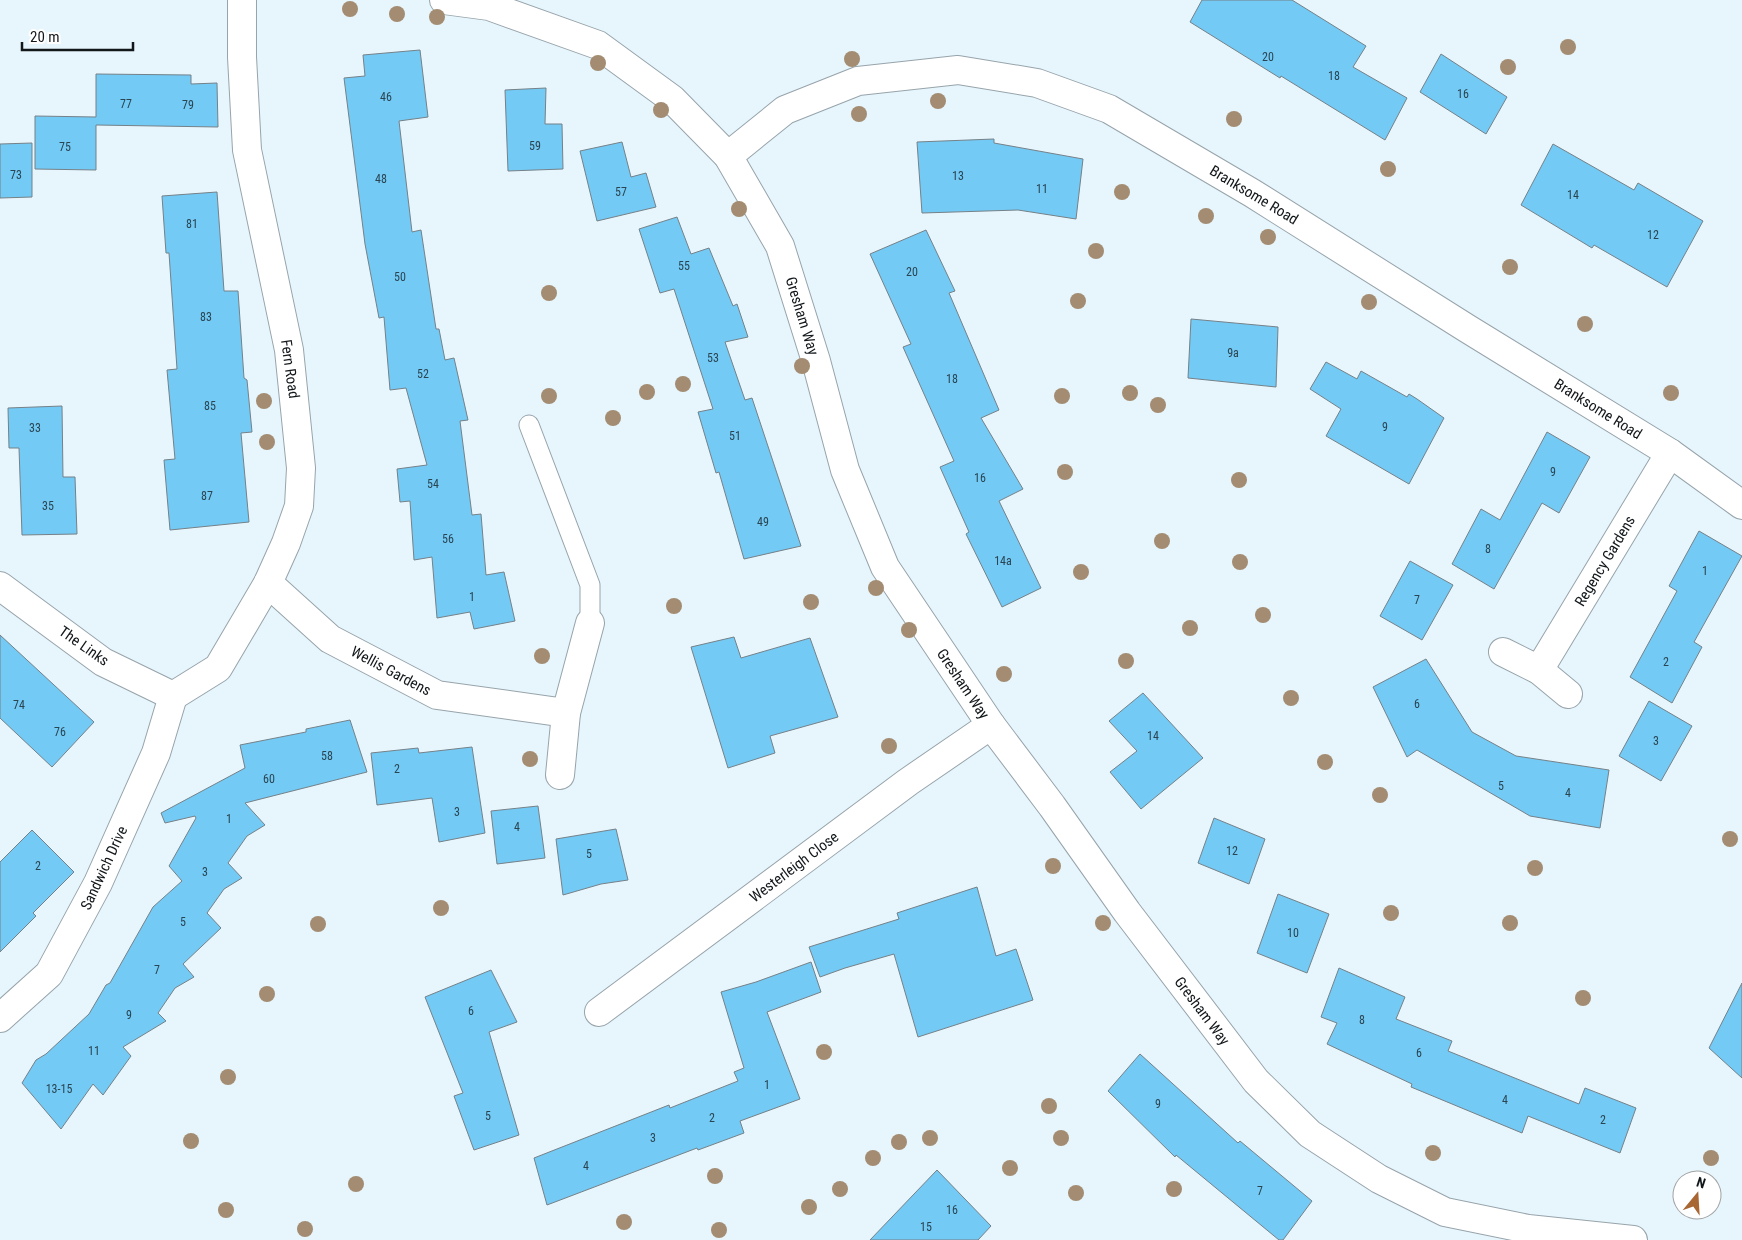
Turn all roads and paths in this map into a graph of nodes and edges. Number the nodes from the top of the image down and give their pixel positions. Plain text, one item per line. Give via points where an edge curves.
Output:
1 (242, 0) edge
2 (444, 0) edge
3 (728, 156) junction
4 (529, 425) dead end
5 (1670, 453) junction
6 (1742, 504) edge
7 (268, 583) junction
8 (0, 586) edge
9 (590, 623) joint
10 (1503, 652) dead end
11 (1539, 670) junction
12 (1568, 694) dead end
13 (173, 696) junction
14 (566, 713) junction
15 (991, 725) junction
16 (560, 776) dead end
17 (599, 1012) dead end
18 (0, 1018) edge
19 (1633, 1240) edge

1 - 7 street, Fern Road via 247,150 289,350 301,468 299,506
2 - 3 street, Gresham Way via 489,6 598,45 672,99
3 - 5 street, Branksome Road via 785,110 858,81 958,70 1037,83 1109,109 1252,193
3 - 15 street, Gresham Way via 780,246 816,361 845,470 885,567
4 - 9 lane via 590,584
5 - 6 street, Branksome Road
5 - 11 street, Regency Gardens
7 - 13 street, Fern Road via 218,668
7 - 14 street, Wellis Gardens via 330,639 437,695
8 - 13 street, The Links via 103,662
9 - 14 street
10 - 11 street
11 - 12 street
13 - 18 street, Sandwich Drive via 156,753 106,867 50,974
14 - 16 street
15 - 17 street, Westerleigh Close via 908,782
15 - 19 street, Gresham Way via 1127,912 1256,1081 1310,1134 1379,1179 1445,1212 1528,1229

